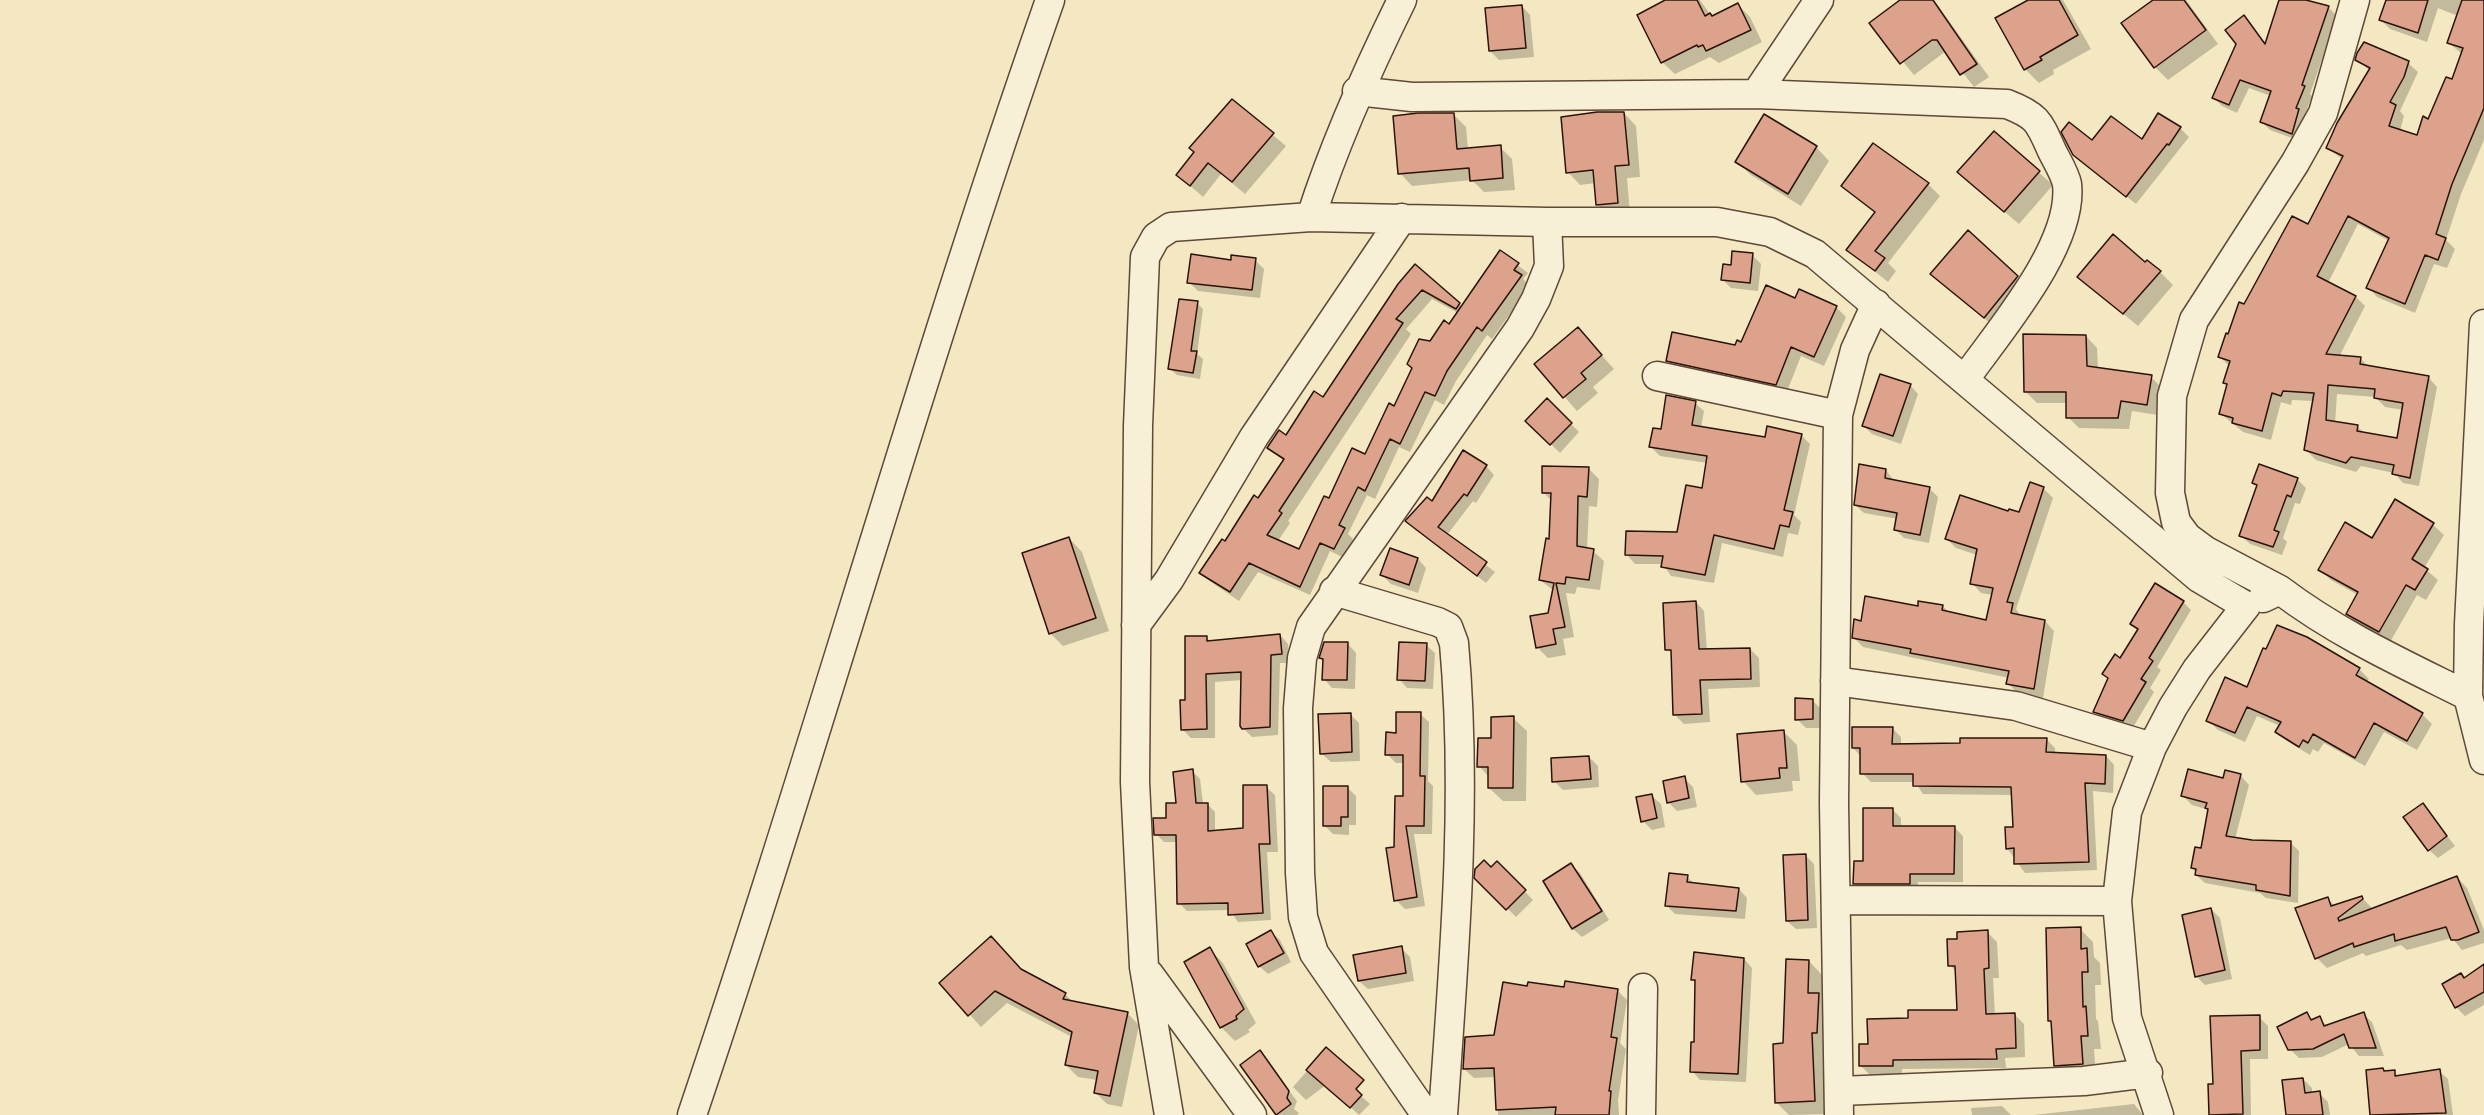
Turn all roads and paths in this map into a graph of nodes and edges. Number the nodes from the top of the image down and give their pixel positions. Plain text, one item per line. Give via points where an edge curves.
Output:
1 (1050, 0) edge
2 (1402, 0) edge
3 (1819, 0) edge
4 (2355, 0) edge
5 (1357, 91) junction
6 (1756, 94) junction
7 (1311, 217) junction
8 (1402, 218) junction
9 (1547, 222) junction
10 (1876, 304) junction
11 (2484, 324) edge
12 (1657, 376) dead end
13 (1965, 380) junction
14 (1838, 415) junction
15 (2280, 590) junction
16 (1334, 591) junction
17 (2246, 606) junction
18 (2476, 625) edge
19 (1136, 626) junction
20 (1835, 681) junction
21 (2468, 696) junction
22 (2152, 747) junction
23 (2484, 760) edge
24 (1837, 900) junction
25 (2117, 901) junction
26 (1144, 967) junction
27 (1643, 988) dead end
28 (2148, 1073) junction
29 (1839, 1103) edge
30 (692, 1115) edge
31 (1168, 1115) edge
32 (1252, 1115) edge
33 (1426, 1115) edge
34 (1443, 1115) edge
35 (1641, 1115) edge
36 (2159, 1115) edge

1 - 30 street via 929,361
2 - 5 street
3 - 6 street
4 - 15 street via 2323,113 2194,320 2172,396 2170,493 2176,522 2187,537 2206,551
5 - 6 street via 1412,97 1517,98
5 - 7 street
6 - 13 street via 2007,104 2038,121 2067,183 2066,212 2055,245
7 - 8 street
7 - 19 street via 1171,227 1156,237 1145,257
8 - 9 street
8 - 19 street via 1254,437 1169,580
9 - 10 street via 1743,225 1770,232 1815,254
9 - 16 street via 1549,266 1520,328
10 - 13 street
10 - 14 street via 1855,350
11 - 18 street
12 - 14 street
13 - 17 street via 2199,578
14 - 20 street
15 - 17 street
15 - 21 street via 2356,640
16 - 33 street via 1311,627 1302,658 1298,708 1303,917 1314,953
16 - 34 street via 1438,621 1448,627 1454,643 1459,789 1454,958
17 - 22 street via 2197,669
18 - 21 street
19 - 26 street via 1136,782
20 - 22 street via 2016,706
20 - 24 street
21 - 23 street
22 - 25 street via 2127,812
24 - 25 street
24 - 29 street
25 - 28 street via 2127,1018
26 - 31 street
26 - 32 street
27 - 35 street
28 - 29 street
28 - 36 street

